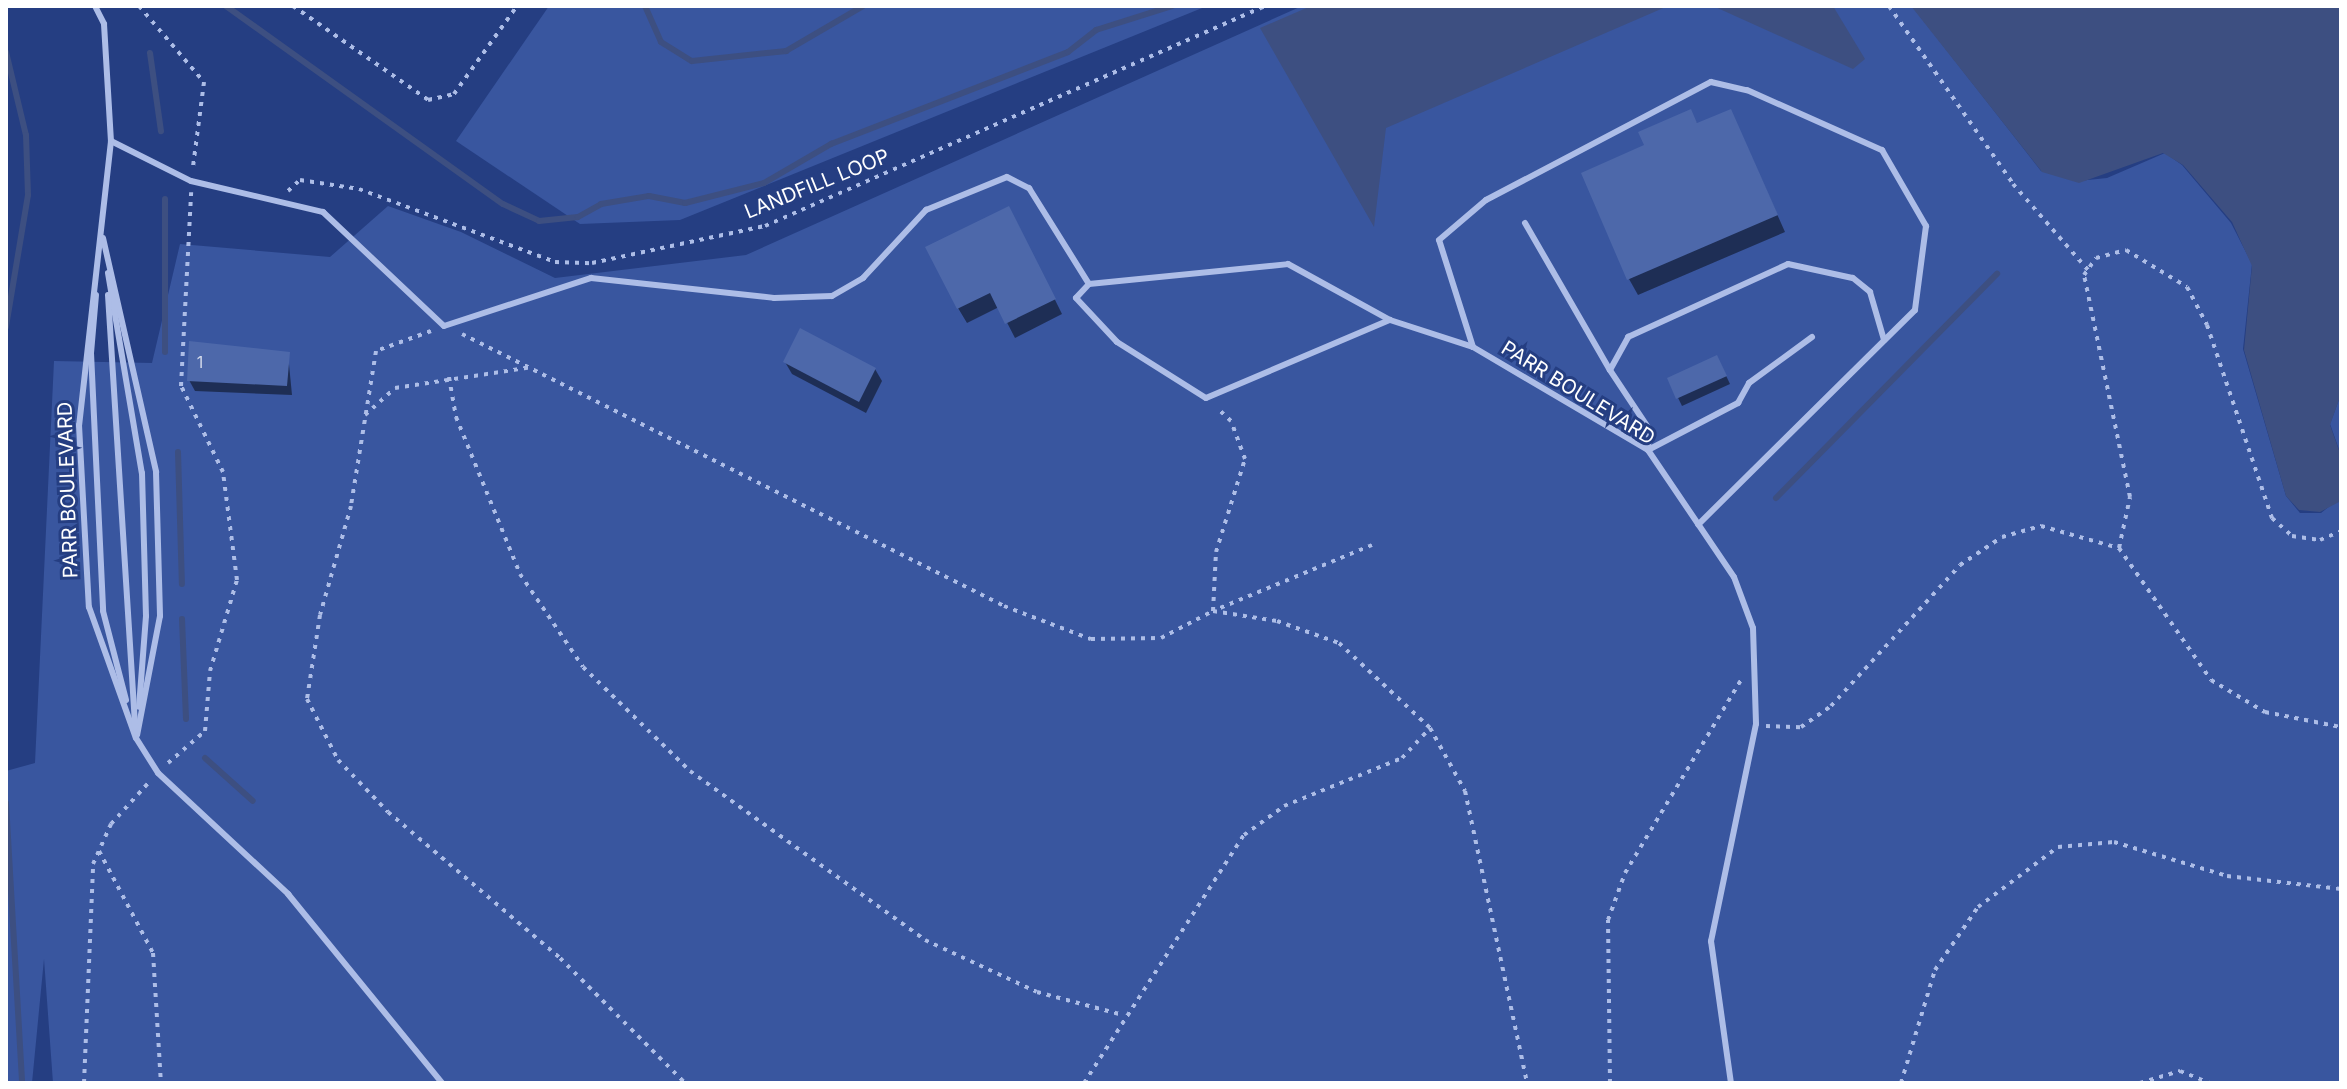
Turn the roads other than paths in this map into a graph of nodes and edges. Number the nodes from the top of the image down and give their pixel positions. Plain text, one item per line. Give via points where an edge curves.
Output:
1 (95, 6) edge
2 (111, 141) junction
3 (1525, 223) dead end
4 (102, 234) junction
5 (1089, 284) junction
6 (1390, 320) junction
7 (1812, 337) dead end
8 (1884, 340) junction
9 (1473, 347) junction
10 (1610, 370) junction
11 (1648, 450) junction
12 (1698, 525) junction
13 (136, 738) junction
14 (442, 1083) edge
15 (1731, 1083) edge

1 - 2 lane, PARR BOULEVARD via 104,24
2 - 4 lane, PARR BOULEVARD
2 - 5 lane via 191,181 323,212 444,326 591,278 774,298 832,296 863,278 926,210 1007,177 1029,188
3 - 10 lane
4 - 13 lane via 121,432 124,613
4 - 13 lane via 142,473 146,616
4 - 13 lane via 91,353 101,583
4 - 13 lane, PARR BOULEVARD via 156,472 160,616
4 - 13 lane, PARR BOULEVARD via 79,425 82,542 89,607
5 - 6 lane, PARR BOULEVARD via 1288,264
5 - 6 lane via 1076,298 1117,342 1206,398
6 - 9 lane, PARR BOULEVARD
7 - 11 lane via 1749,383 1738,403
8 - 9 lane via 1915,310 1926,226 1907,185 1882,150 1747,90 1711,82 1486,200 1439,240
8 - 10 lane via 1870,292 1853,278 1788,264 1628,337
8 - 12 lane
9 - 11 lane, PARR BOULEVARD
10 - 11 lane via 1649,429
11 - 12 lane, PARR BOULEVARD
12 - 15 lane, PARR BOULEVARD via 1734,577 1753,628 1756,724 1711,941
13 - 14 lane, PARR BOULEVARD via 158,773 288,894

